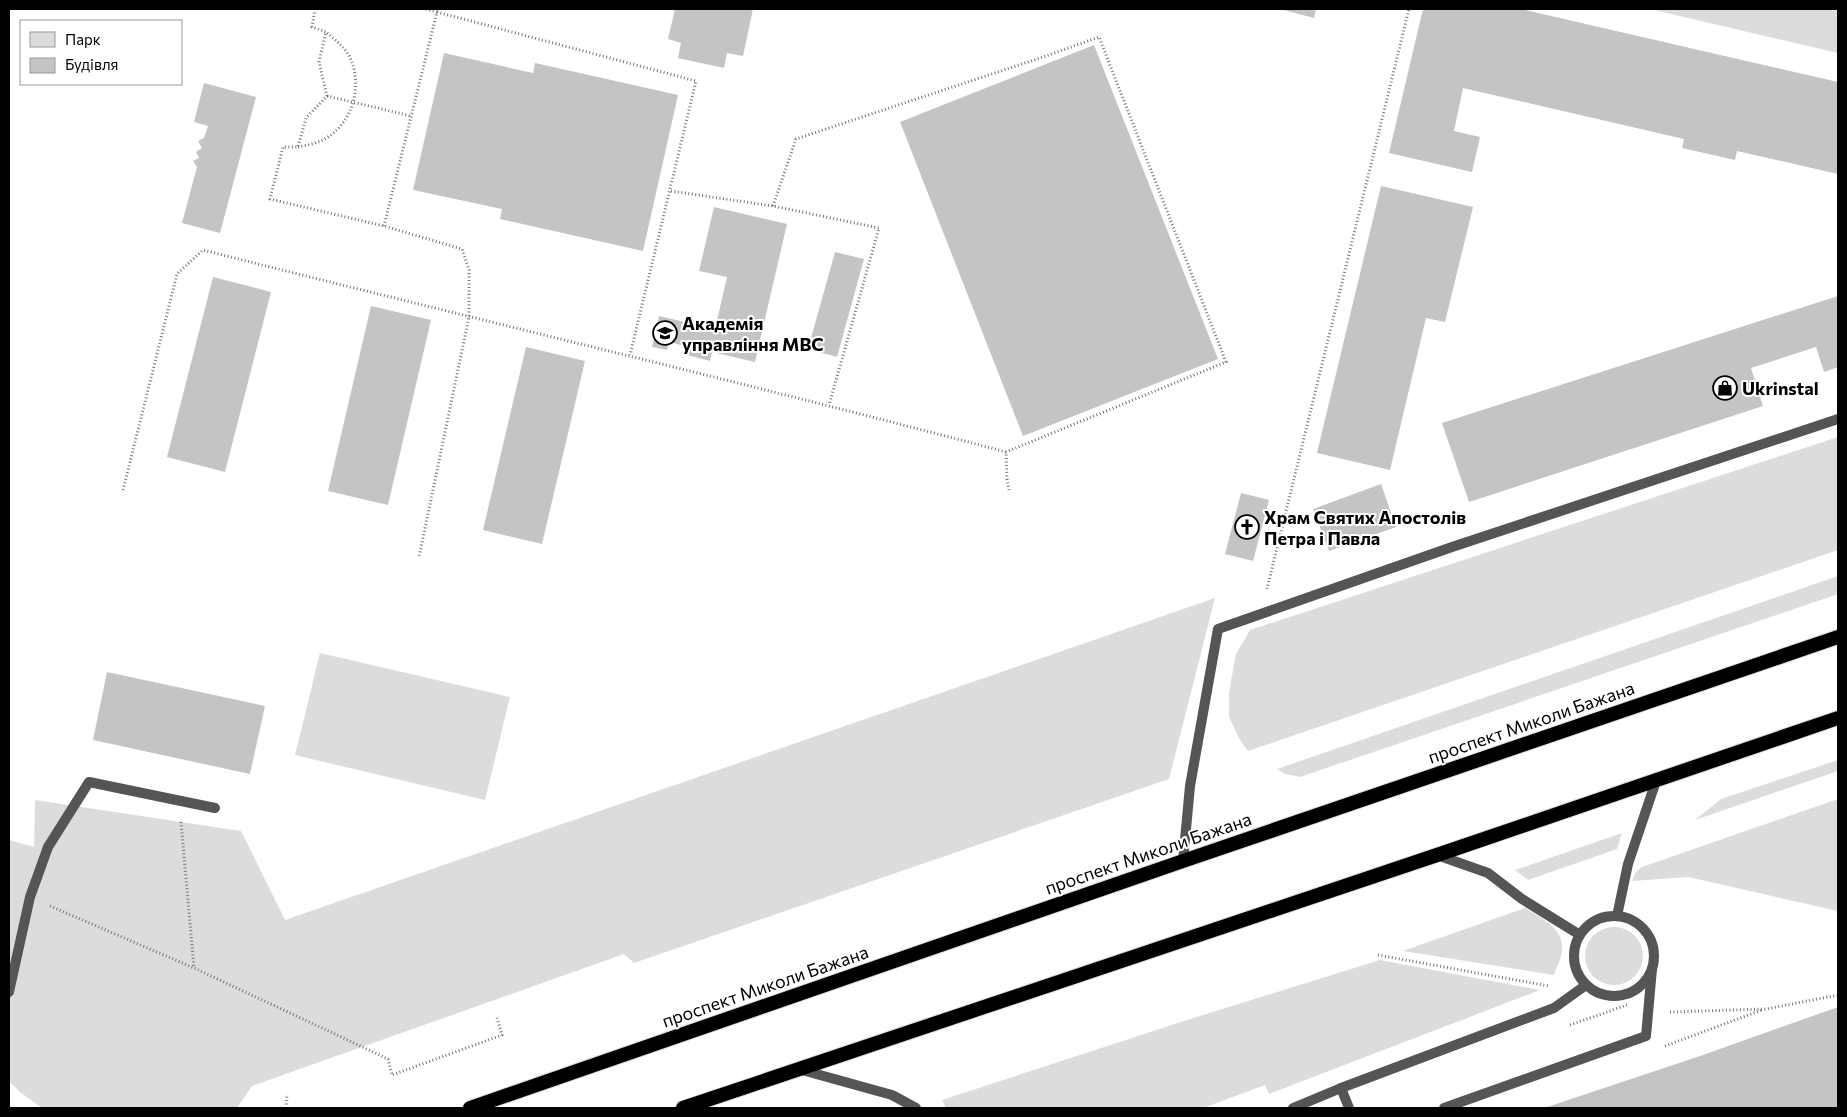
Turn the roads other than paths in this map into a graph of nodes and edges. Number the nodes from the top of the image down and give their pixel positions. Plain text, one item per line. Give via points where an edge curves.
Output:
1 (1838, 419) edge
2 (1838, 637) edge
3 (1838, 718) edge
4 (1656, 780) junction
5 (215, 808) dead end
6 (1437, 855) junction
7 (1183, 860) junction
8 (1616, 916) junction
9 (1580, 935) junction
10 (1652, 969) junction
11 (1586, 985) junction
12 (9, 992) edge
13 (802, 1070) junction
14 (1341, 1088) junction
15 (470, 1108) edge
16 (683, 1108) edge
17 (916, 1108) edge
18 (1293, 1108) edge
19 (1350, 1108) edge
20 (1444, 1108) edge

1 - 7 lane via 1452,547 1218,629 1190,786
2 - 7 highway, проспект Миколи Бажана
3 - 4 highway
4 - 6 highway
4 - 8 lane via 1628,864
5 - 12 lane via 89,782 48,846 30,897
6 - 9 lane via 1488,873
6 - 13 highway
7 - 15 highway, проспект Миколи Бажана
8 - 9 lane via 1589,924
8 - 10 lane via 1630,919 1643,928 1654,954
9 - 11 lane via 1574,948 1574,962
10 - 11 lane via 1645,982 1623,995 1597,993
10 - 20 lane via 1646,1036
11 - 14 lane via 1554,1008
13 - 16 highway
13 - 17 lane via 892,1095
14 - 18 lane
14 - 19 lane

